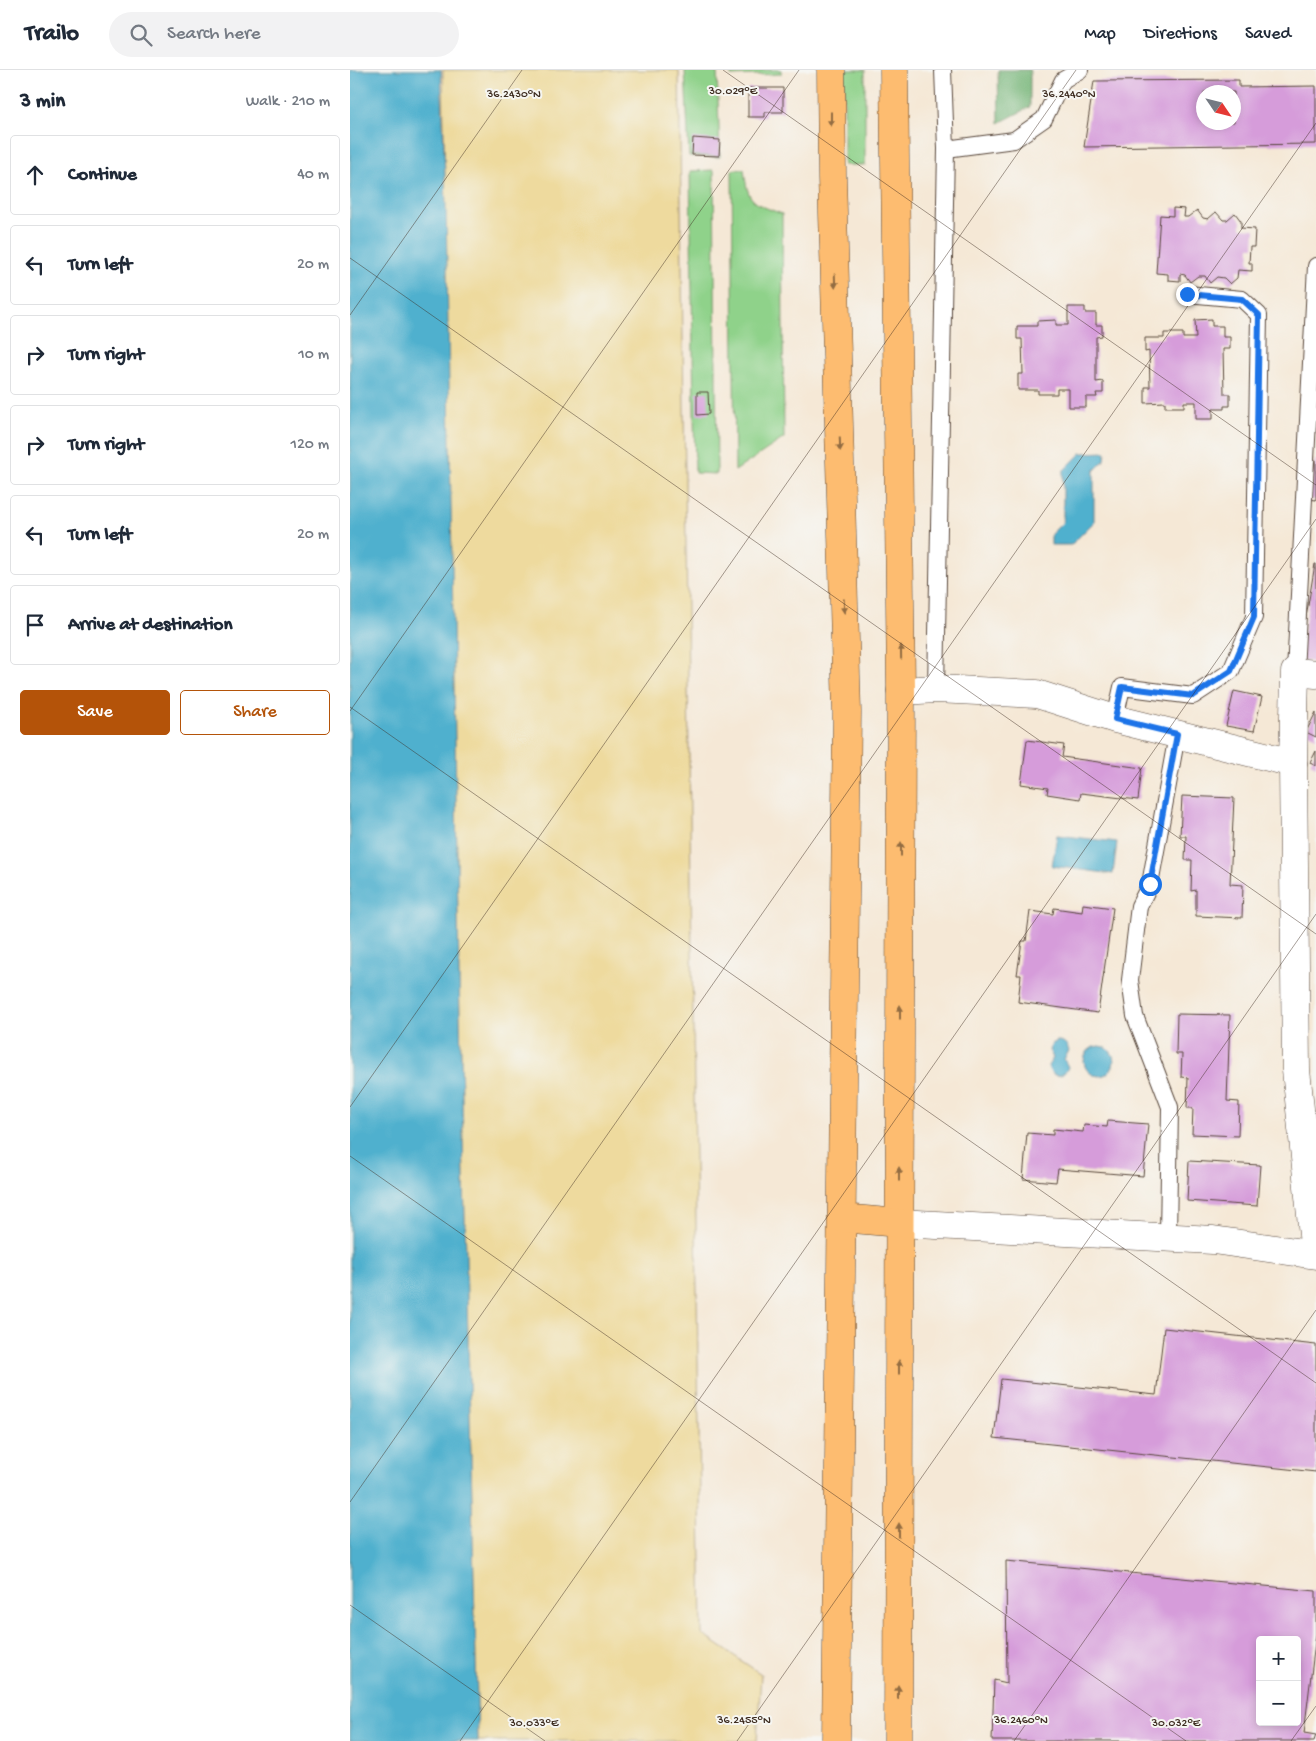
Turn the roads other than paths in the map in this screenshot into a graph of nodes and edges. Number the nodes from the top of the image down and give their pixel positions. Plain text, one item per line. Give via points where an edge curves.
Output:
1 (831, 70) edge
2 (894, 70) edge
3 (943, 70) edge
4 (1080, 70) edge
5 (946, 149) junction
6 (1316, 266) edge
7 (1187, 294) dead end
8 (1306, 673) edge
9 (936, 689) junction
10 (901, 691) junction
11 (1115, 719) junction
12 (1177, 734) junction
13 (1293, 763) junction
14 (842, 1218) junction
15 (899, 1223) junction
16 (1168, 1237) junction
17 (1315, 1254) edge
18 (836, 1741) edge
19 (898, 1741) edge

1 -> 14 highway via 847,712
10 -> 2 highway
3 - 5 lane
4 - 5 lane via 1063,80 1044,119 1014,140
5 - 9 lane
6 - 8 lane
7 - 11 lane via 1242,299 1259,315 1254,617 1231,671 1193,696 1122,687
8 - 13 street
9 - 10 street
9 - 11 street via 987,699 1037,694
15 -> 10 highway
11 - 12 street
12 - 13 street
12 - 16 lane via 1150,884 1139,906 1130,980 1135,1016 1170,1107
13 - 17 street via 1296,1070
14 - 15 highway
14 - 18 highway
15 - 16 street
19 -> 15 highway
16 - 17 street

